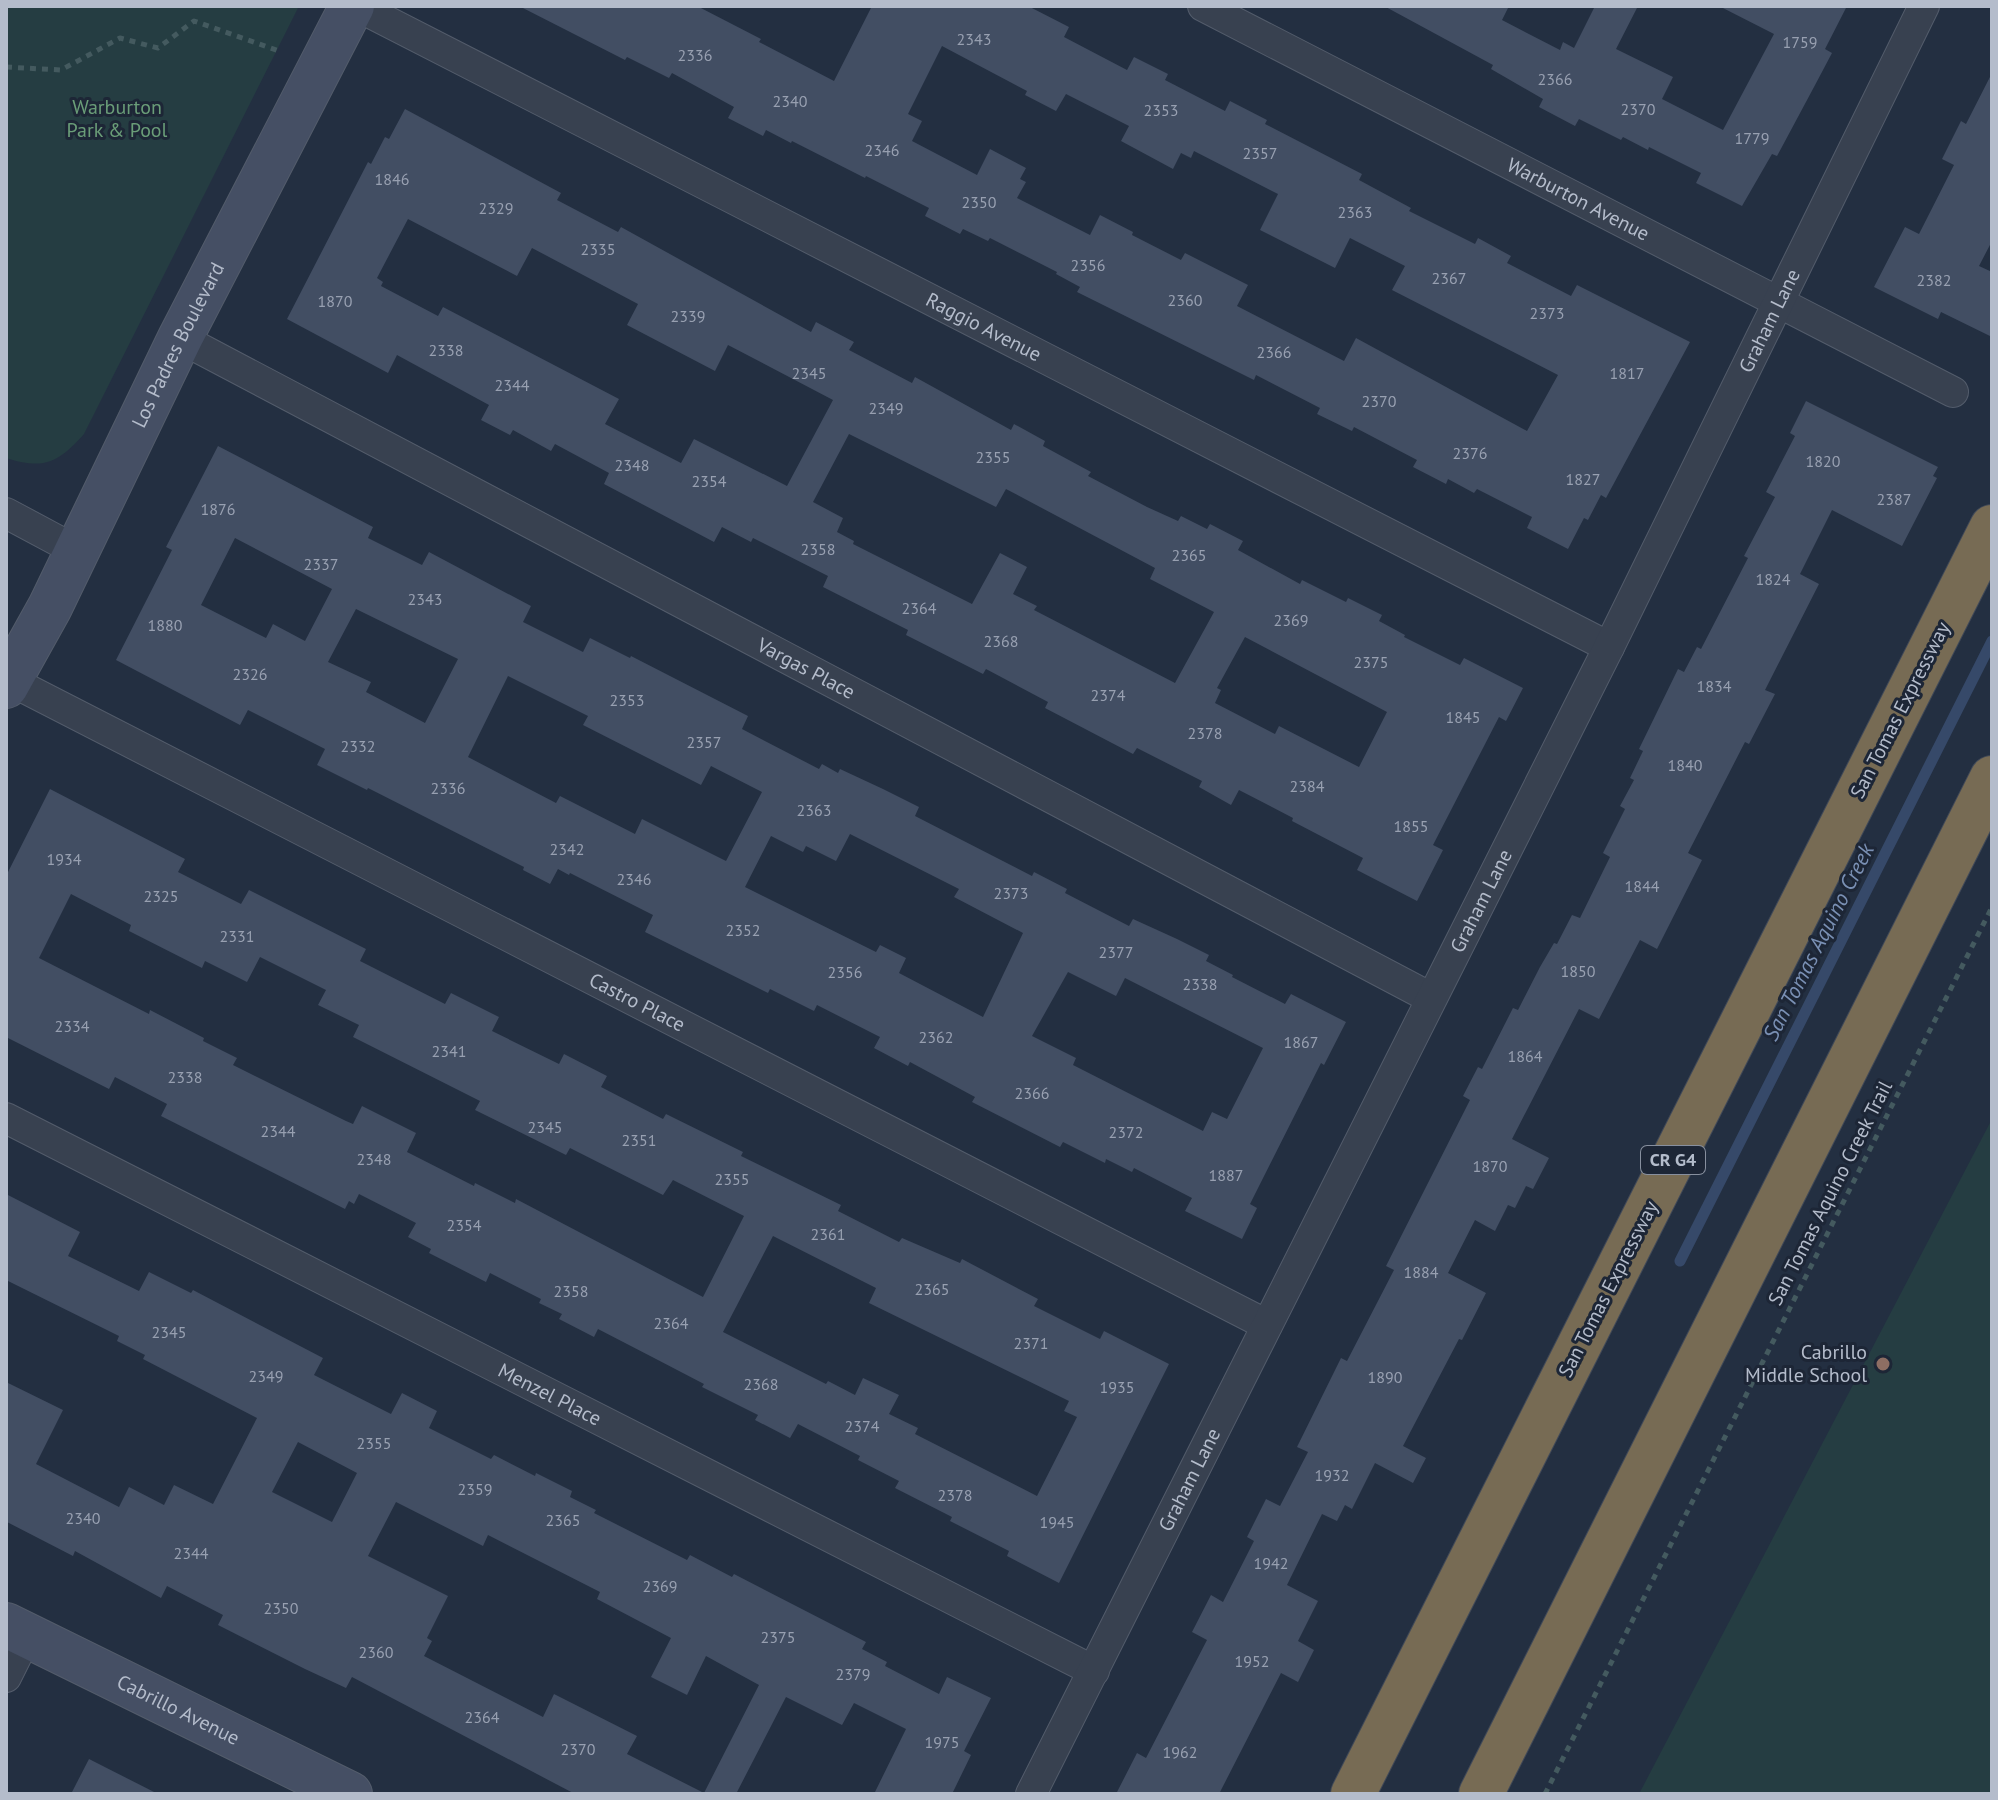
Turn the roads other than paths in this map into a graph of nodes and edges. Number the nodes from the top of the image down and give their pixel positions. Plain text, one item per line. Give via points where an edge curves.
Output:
1 (354, 6) edge
2 (1203, 6) edge
3 (1924, 6) edge
4 (1779, 301) junction
5 (180, 338) junction
6 (1953, 392) dead end
7 (6, 513) edge
8 (1992, 527) edge
9 (77, 551) junction
10 (1609, 647) junction
11 (8, 683) edge
12 (1992, 778) edge
13 (1431, 998) junction
14 (6, 1118) edge
15 (1267, 1325) junction
16 (16, 1631) edge
17 (1094, 1671) junction
18 (6, 1677) edge
19 (350, 1794) edge
20 (1031, 1794) edge
21 (1353, 1794) edge
22 (1481, 1794) edge

1 - 5 street, Los Padres Boulevard
1 - 10 street, Raggio Avenue
2 - 4 street, Warburton Avenue
3 - 4 street, Graham Lane
4 - 6 street, Warburton Avenue
4 - 10 street, Graham Lane
5 - 9 street, Los Padres Boulevard
5 - 13 street, Vargas Place
7 - 9 street
8 - 21 highway, San Tomas Expressway / CR G4
9 - 11 street, Los Padres Boulevard
10 - 13 street, Graham Lane
11 - 15 street, Castro Place
12 - 22 highway
13 - 15 street, Graham Lane
14 - 17 street, Menzel Place
15 - 17 street, Graham Lane
16 - 18 street
16 - 19 street, Cabrillo Avenue
17 - 20 street, Graham Lane

